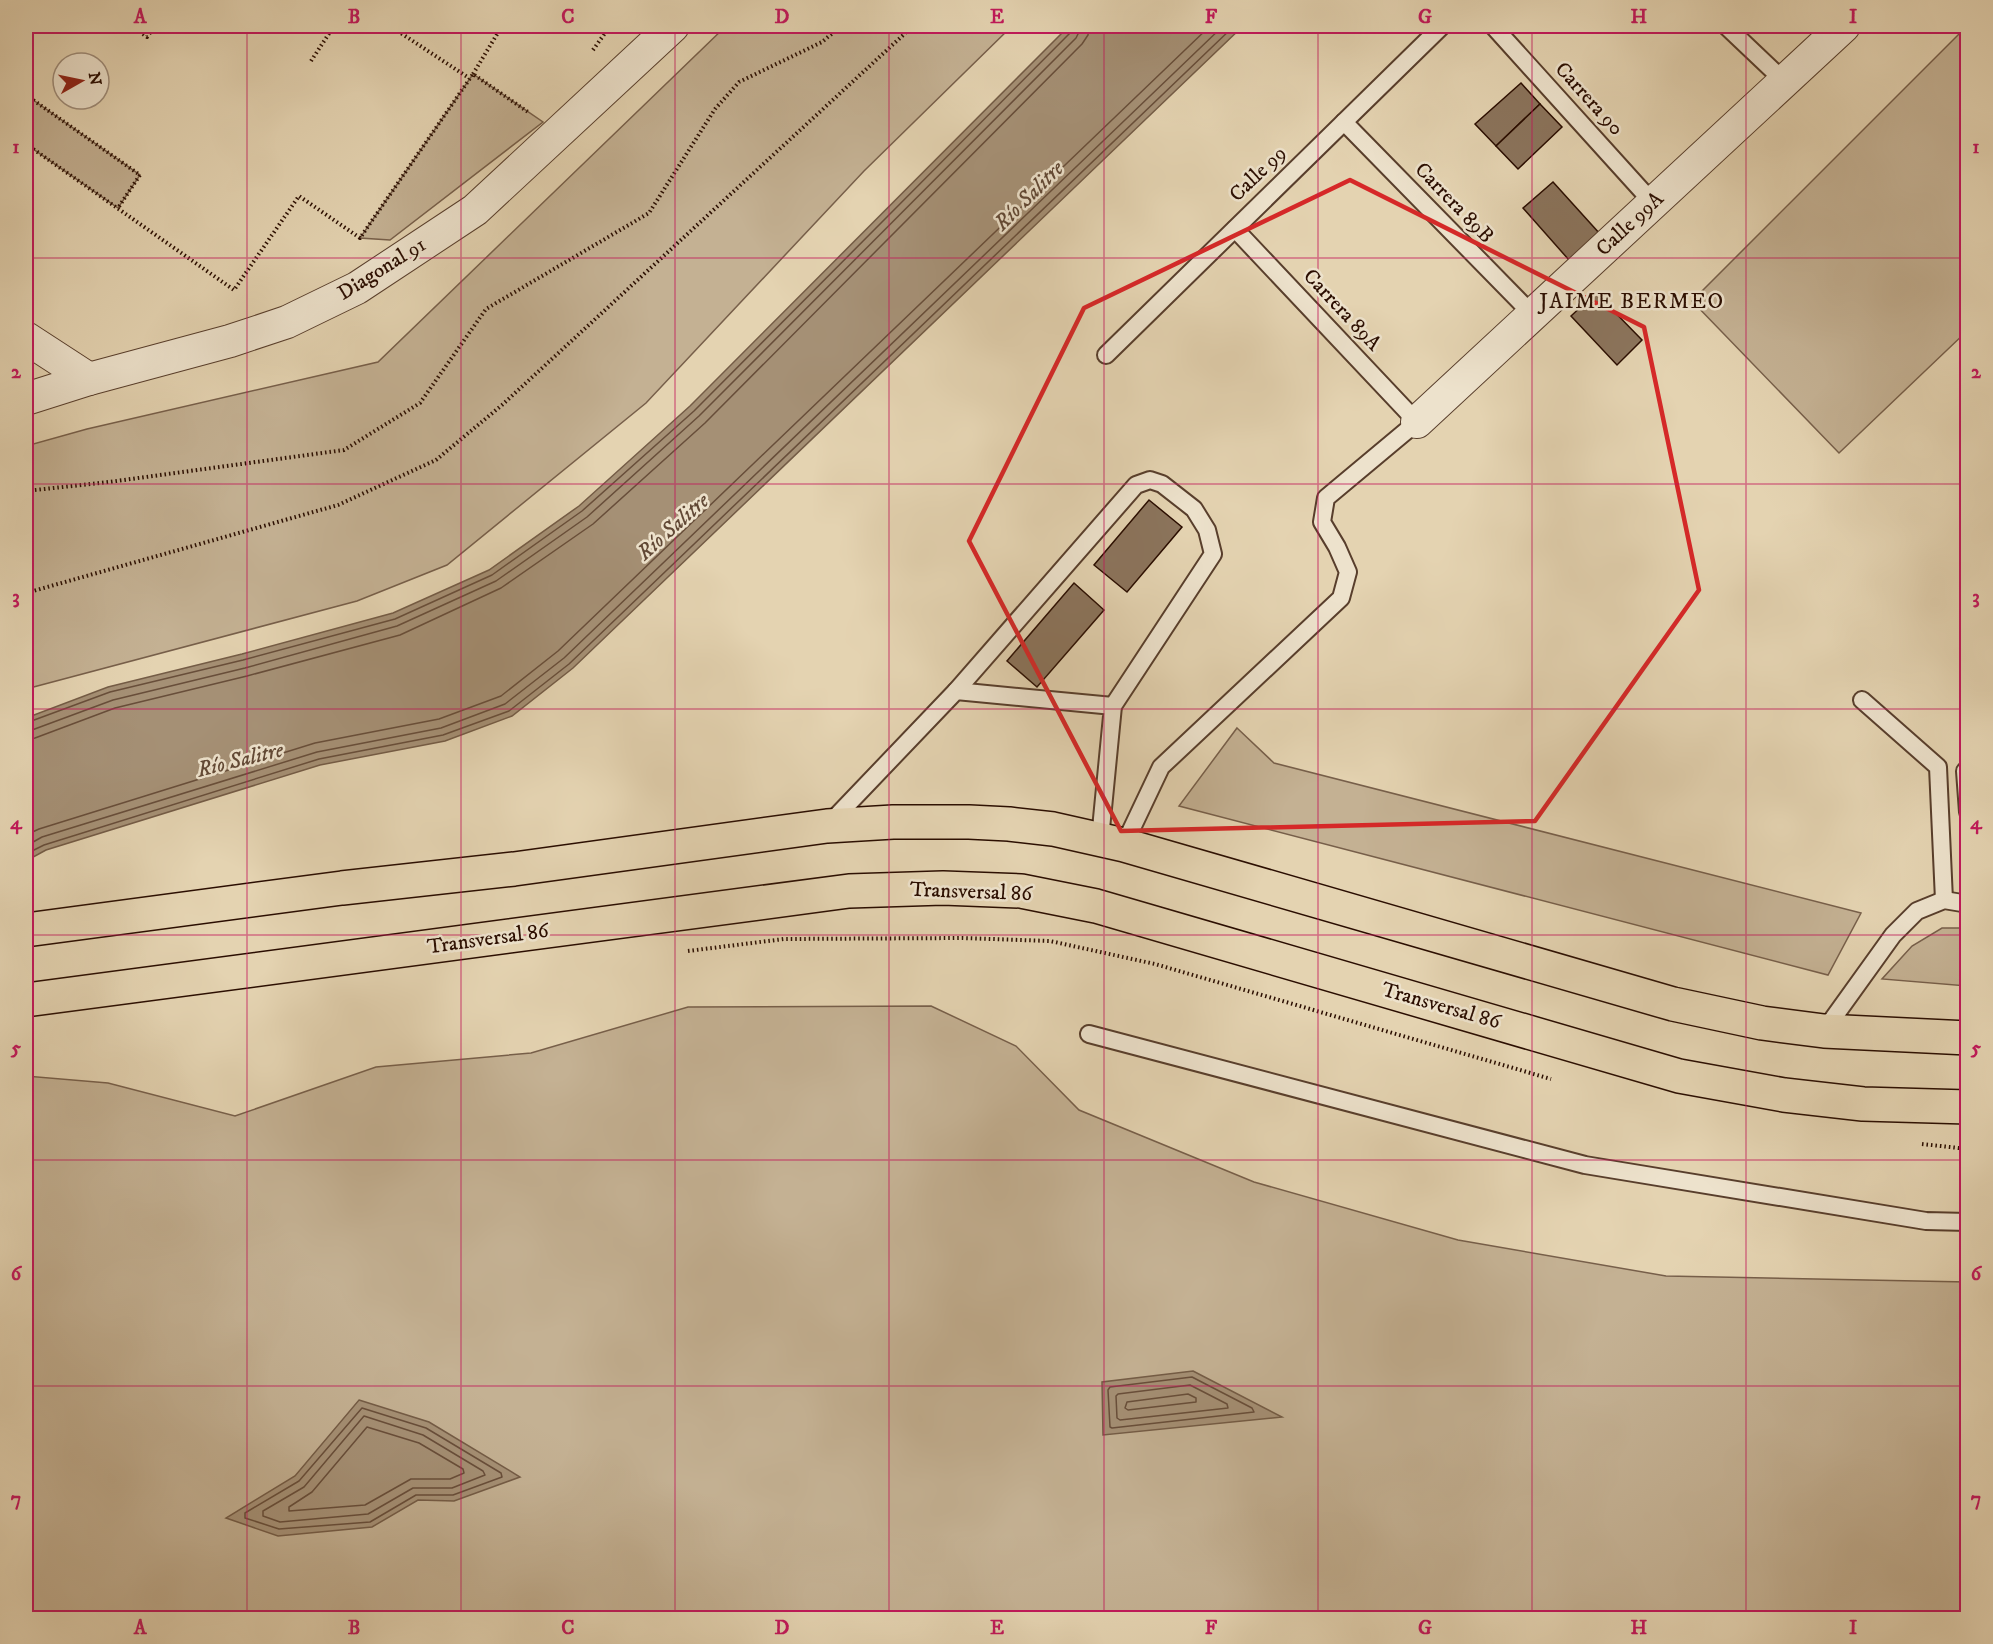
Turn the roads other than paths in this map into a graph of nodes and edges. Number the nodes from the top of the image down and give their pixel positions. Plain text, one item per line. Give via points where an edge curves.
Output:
1 (673, 26) edge
2 (1442, 26) edge
3 (1493, 26) edge
4 (1726, 26) edge
5 (1844, 26) edge
6 (1784, 81) junction
7 (1344, 122) junction
8 (1653, 203) junction
9 (1235, 229) junction
10 (1533, 315) junction
11 (26, 338) edge
12 (1106, 355) dead end
13 (89, 379) junction
14 (26, 399) edge
15 (1417, 423) junction
16 (956, 691) junction
17 (1862, 700) dead end
18 (1113, 706) junction
19 (1968, 771) edge
20 (1968, 812) edge
21 (827, 826) junction
22 (1112, 842) junction
23 (1944, 900) junction
24 (1968, 904) edge
25 (26, 930) edge
26 (26, 1000) edge
27 (1824, 1031) junction
28 (1089, 1034) dead end
29 (1968, 1038) edge
30 (1968, 1107) edge
31 (1968, 1222) edge

1 - 13 street, Diagonal 91 via 475,210 357,288 287,322
2 - 7 lane, Calle 99
3 - 8 lane, Carrera 90
4 - 6 lane
5 - 6 street, Calle 99A
6 - 8 street, Calle 99A
7 - 9 lane, Calle 99
7 - 10 lane, Carrera 89B
8 - 10 street, Calle 99A
9 - 12 lane, Calle 99
9 - 15 lane, Carrera 89A
10 - 15 street, Calle 99A
11 - 13 street
13 - 14 street, Diagonal 91
15 - 22 lane via 1326,498 1322,522 1348,572 1341,598 1161,767
16 - 18 lane
16 - 18 lane via 1136,485 1150,480 1162,484 1194,508 1207,530 1213,554
16 - 21 lane
17 - 23 lane via 1938,767
18 - 22 lane
19 - 20 lane
21 - 22 main road via 969,822 1053,829
21 - 25 main road
22 - 27 main road via 1673,1004 1761,1023
23 - 24 lane
23 - 27 lane via 1917,911 1893,935
26 - 30 main road, Transversal 86 via 849,891 1021,891 1096,906 1679,1076 1863,1104
27 - 29 main road
28 - 31 lane via 1585,1165 1926,1221

